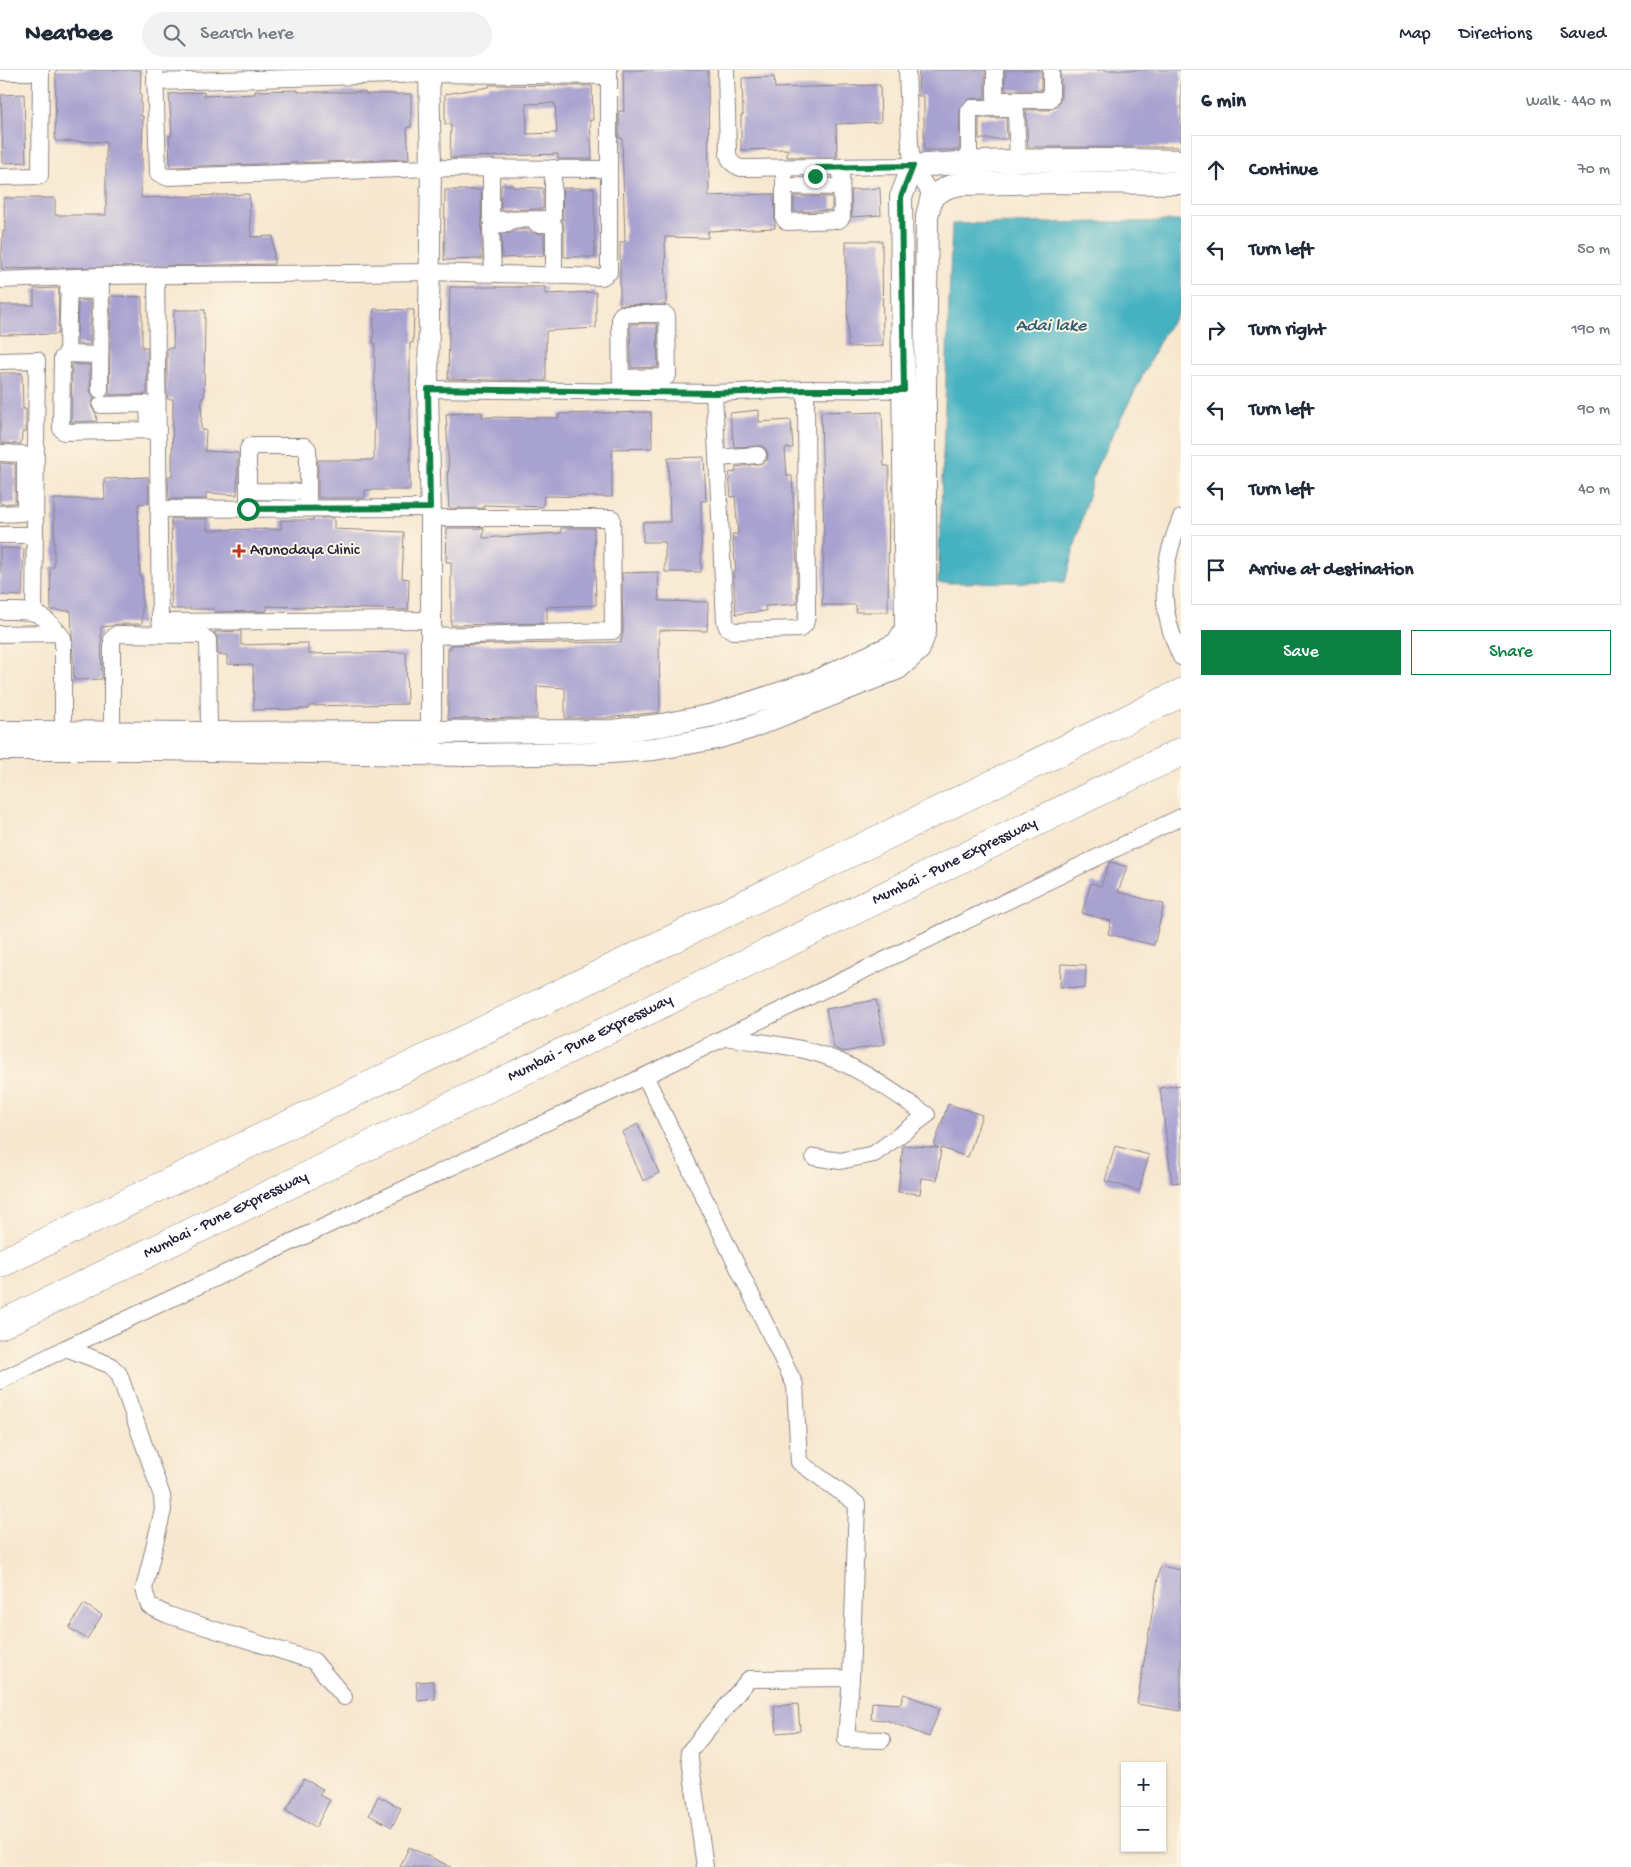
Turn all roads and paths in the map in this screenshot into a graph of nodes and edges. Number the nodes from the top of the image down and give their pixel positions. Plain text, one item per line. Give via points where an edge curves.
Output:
1 (726, 70) edge
2 (907, 70) edge
3 (995, 70) edge
4 (1051, 70) edge
5 (41, 71) edge
6 (0, 72) edge
7 (429, 72) edge
8 (609, 73) edge
9 (155, 76) edge
10 (1018, 160) junction
11 (1181, 161) edge
12 (969, 162) junction
13 (913, 166) junction
14 (431, 168) junction
15 (491, 168) junction
16 (553, 168) junction
17 (784, 168) junction
18 (816, 168) junction
19 (841, 168) junction
20 (609, 169) junction
21 (0, 177) edge
22 (1181, 183) edge
23 (784, 186) junction
24 (814, 187) junction
25 (841, 187) junction
26 (932, 196) junction
27 (428, 272) junction
28 (493, 274) junction
29 (156, 275) junction
30 (554, 276) junction
31 (0, 280) edge
32 (68, 284) junction
33 (101, 284) junction
34 (67, 354) junction
35 (99, 355) junction
36 (0, 361) edge
37 (621, 385) junction
38 (428, 389) junction
39 (806, 390) junction
40 (914, 390) junction
41 (756, 391) junction
42 (714, 393) junction
43 (737, 401) dead end
44 (153, 430) junction
45 (0, 444) edge
46 (35, 444) junction
47 (0, 453) edge
48 (758, 455) dead end
49 (717, 458) junction
50 (30, 483) junction
51 (248, 491) junction
52 (307, 492) junction
53 (308, 508) junction
54 (158, 509) junction
55 (248, 509) junction
56 (430, 513) junction
57 (4, 514) edge
58 (1181, 518) edge
59 (35, 534) junction
60 (4, 535) edge
61 (0, 611) edge
62 (34, 611) junction
63 (431, 628) junction
64 (59, 633) junction
65 (0, 634) edge
66 (1179, 653) edge
67 (1181, 693) edge
68 (0, 732) edge
69 (63, 732) junction
70 (112, 733) junction
71 (209, 733) junction
72 (431, 743) junction
73 (0, 749) edge
74 (1181, 752) edge
75 (1181, 817) edge
76 (725, 1037) junction
77 (645, 1076) junction
78 (814, 1156) dead end
79 (0, 1264) edge
80 (0, 1325) edge
81 (66, 1348) junction
82 (0, 1381) edge
83 (851, 1678) junction
84 (344, 1697) dead end
85 (882, 1740) dead end
86 (705, 1867) edge

1 - 17 street via 729,160 741,168
2 - 13 street
3 - 4 street via 997,100 1049,100
5 - 6 street
5 - 21 street via 40,176
7 - 8 street
7 - 9 street
7 - 14 street
8 - 20 street
9 - 14 street via 158,173 166,177
10 - 11 main road
10 - 12 main road
10 - 12 street via 1014,108 972,108 969,111
12 - 13 main road
13 - 19 street
13 - 26 street
13 - 40 main road via 901,197
14 - 15 street
14 - 27 street
15 - 16 street
15 - 16 street via 491,218 494,220 551,219
16 - 20 street
17 - 18 street
17 - 23 street
18 - 19 street
18 - 24 street
19 - 25 street
20 - 30 street via 609,272 602,277
22 - 26 main road via 960,184
23 - 24 street
23 - 25 street via 784,219 787,222 838,220 842,217
24 - 25 street
26 - 40 main road via 927,216
27 - 28 street
27 - 29 street
27 - 38 street
28 - 30 street
28 - 30 street via 491,228 494,224 552,224
29 - 33 street
29 - 44 street
31 - 32 street
32 - 33 street
32 - 34 street
33 - 35 street
34 - 35 street
34 - 44 street via 62,358 61,429 64,432
35 - 44 street via 100,397 146,404
36 - 46 street via 37,360
37 - 37 street via 620,317 622,314 665,314 668,375
37 - 38 street
37 - 42 street
38 - 56 street
39 - 40 street
39 - 41 street
39 - 49 street via 808,616 800,629 733,631 724,621
40 - 72 main road via 906,629 897,644 815,682 714,715 612,731
41 - 42 street
41 - 43 street via 755,401
42 - 49 street
44 - 54 street
45 - 46 street
46 - 50 street
47 - 50 street via 25,456
48 - 49 street
50 - 57 street via 25,510
50 - 59 street
51 - 52 street
51 - 52 street via 250,446 304,446 308,449
51 - 55 street
52 - 53 street
53 - 55 street
53 - 56 street
54 - 55 street
54 - 63 street via 160,622
56 - 63 street
56 - 63 street via 612,518 613,622 613,631
57 - 60 street
58 - 66 street via 1172,540 1164,579 1167,615
59 - 60 street
59 - 62 street
61 - 62 street
62 - 64 street
63 - 72 street
64 - 65 street
64 - 69 street via 63,638
67 - 79 highway
68 - 69 main road
69 - 70 main road
70 - 71 main road
70 - 71 street via 112,639 117,634 201,635 208,640
71 - 72 main road
72 - 73 main road
74 - 80 highway, Mumbai - Pune Expressway
75 - 76 street
76 - 77 street
76 - 78 street via 813,1052 850,1066 927,1115 874,1154 840,1161
77 - 81 street
77 - 83 street via 795,1385 799,1462 857,1504
81 - 82 street
81 - 84 street via 110,1365 119,1374 162,1496 163,1510 144,1589 150,1606 168,1615 314,1661
83 - 85 street via 846,1739
83 - 86 street via 749,1679 689,1752

